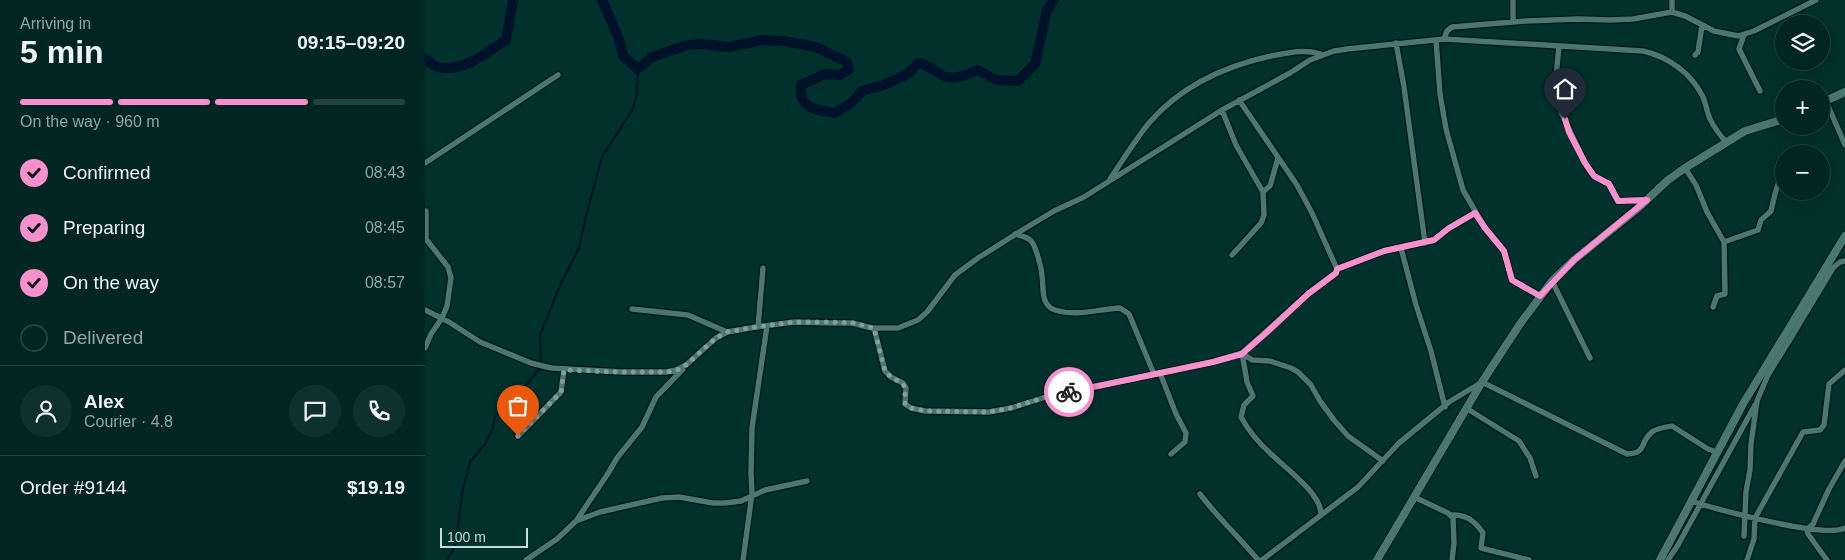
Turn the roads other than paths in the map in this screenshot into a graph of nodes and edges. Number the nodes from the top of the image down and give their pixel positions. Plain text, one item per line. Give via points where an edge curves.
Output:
1 (1513, 0) edge
2 (1672, 0) edge
3 (1816, 0) edge
4 (1672, 12) junction
5 (1513, 22) junction
6 (1702, 26) junction
7 (1743, 35) junction
8 (1444, 39) junction
9 (1436, 40) junction
10 (1396, 43) junction
11 (1559, 46) junction
12 (1323, 54) junction
13 (1695, 55) dead end
14 (558, 75) dead end
15 (1760, 91) dead end
16 (1845, 92) edge
17 (1830, 99) edge
18 (1239, 100) junction
19 (1222, 110) junction
20 (1830, 114) edge
21 (1775, 121) edge
22 (1726, 142) junction
23 (1845, 145) edge
24 (1278, 158) junction
25 (425, 163) edge
26 (1685, 168) junction
27 (1107, 182) junction
28 (1263, 192) junction
29 (1775, 194) edge
30 (1647, 200) junction
31 (426, 211) edge
32 (1475, 213) junction
33 (1015, 234) junction
34 (1845, 236) edge
35 (1723, 242) junction
36 (1425, 244) junction
37 (1401, 248) junction
38 (1232, 255) dead end
39 (1845, 261) edge
40 (763, 268) dead end
41 (1337, 269) junction
42 (1552, 282) junction
43 (1540, 296) junction
44 (1713, 307) dead end
45 (633, 309) dead end
46 (425, 310) edge
47 (442, 318) junction
48 (767, 326) junction
49 (758, 327) junction
50 (874, 328) junction
51 (727, 332) junction
52 (425, 348) edge
53 (1242, 354) junction
54 (1591, 358) dead end
55 (686, 365) junction
56 (564, 370) junction
57 (1845, 370) edge
58 (1157, 373) junction
59 (1481, 382) junction
60 (1757, 401) junction
61 (1445, 407) junction
62 (1466, 408) junction
63 (518, 436) dead end
64 (1717, 452) junction
65 (1171, 454) dead end
66 (1845, 461) edge
67 (1383, 462) junction
68 (1536, 476) dead end
69 (807, 481) dead end
70 (752, 494) junction
71 (1201, 494) dead end
72 (1414, 497) junction
73 (1691, 501) junction
74 (1700, 504) junction
75 (1321, 514) junction
76 (1451, 515) junction
77 (1744, 517) junction
78 (1755, 518) junction
79 (576, 521) junction
80 (1845, 528) edge
81 (1807, 529) junction
82 (1744, 536) dead end
83 (527, 560) edge
84 (743, 560) edge
85 (1258, 560) edge
86 (1262, 560) edge
87 (1377, 560) edge
88 (1452, 560) edge
89 (1529, 560) edge
90 (1660, 560) edge
91 (1668, 560) edge
92 (1747, 560) edge
93 (1827, 560) edge

1 - 5 street
2 - 4 street
3 - 7 street
4 - 5 street via 1633,19
4 - 6 street
5 - 8 street via 1452,27
6 - 7 street via 1722,34
6 - 13 street
7 - 15 street via 1739,49
8 - 9 street
8 - 11 street
9 - 10 street
9 - 32 street via 1446,129 1463,190
10 - 12 street
10 - 36 street
11 - 22 street via 1643,51 1678,66 1697,86 1711,122
11 - 30 street via 1557,96 1585,163 1594,176 1609,184 1618,201
12 - 18 street
12 - 27 street via 1297,52 1265,58 1238,65 1199,82 1150,122
14 - 25 street
16 - 17 street
18 - 19 street
18 - 24 street
19 - 27 street
19 - 28 street via 1236,145
20 - 23 street
21 - 22 street via 1745,131
22 - 26 street
24 - 28 street via 1270,186
24 - 41 street via 1312,213
26 - 30 street
26 - 35 street
27 - 33 street
28 - 38 street via 1261,223
29 - 35 street via 1771,211 1761,220 1758,230
30 - 42 street
31 - 47 street via 426,239 448,267 451,278
32 - 36 street
32 - 43 street via 1504,251 1512,280
33 - 50 street via 955,276 918,320 898,328
33 - 58 street via 1033,242 1041,266 1043,294 1053,310 1084,313 1120,308 1129,314
34 - 64 street
35 - 44 street via 1725,294 1717,296
36 - 37 street
37 - 41 street
37 - 61 street
39 - 60 street via 1833,268 1768,375
40 - 49 street
41 - 53 street
42 - 43 street
42 - 54 street
43 - 59 street
45 - 51 street via 688,315
46 - 47 street
47 - 52 street
47 - 56 street via 480,342 531,363
48 - 49 street
48 - 50 street via 832,322
48 - 70 street via 752,428
49 - 51 street
50 - 58 street via 885,371 903,384 905,404 919,410 989,412
51 - 55 street via 709,343
53 - 58 street
53 - 67 street via 1298,372 1348,436
53 - 75 street via 1253,396 1244,405 1241,417 1261,444 1314,496
55 - 56 street via 666,372
55 - 79 street via 656,397 642,427 617,458
56 - 63 street via 561,392
57 - 78 street via 1829,384 1825,425 1820,430 1803,432
58 - 65 street via 1186,433 1185,442
59 - 61 street
59 - 62 street
59 - 64 street via 1627,454 1637,454 1643,449 1653,431 1672,426
60 - 74 street
60 - 77 street
61 - 67 street via 1399,443
62 - 68 street via 1519,441
62 - 72 street
64 - 73 street
66 - 81 street via 1813,524
67 - 75 street via 1358,487
69 - 70 street
70 - 79 street via 741,500 713,504 679,497 662,498
70 - 84 street
71 - 85 street
72 - 76 street
72 - 87 street
73 - 74 street
73 - 90 street
74 - 77 street
74 - 91 street
75 - 86 street
76 - 88 street via 1454,522
76 - 89 street via 1476,522 1483,532 1481,548
77 - 78 street
77 - 82 street
78 - 81 street
78 - 92 street via 1754,539
79 - 83 street
80 - 81 street via 1840,531
81 - 93 street

